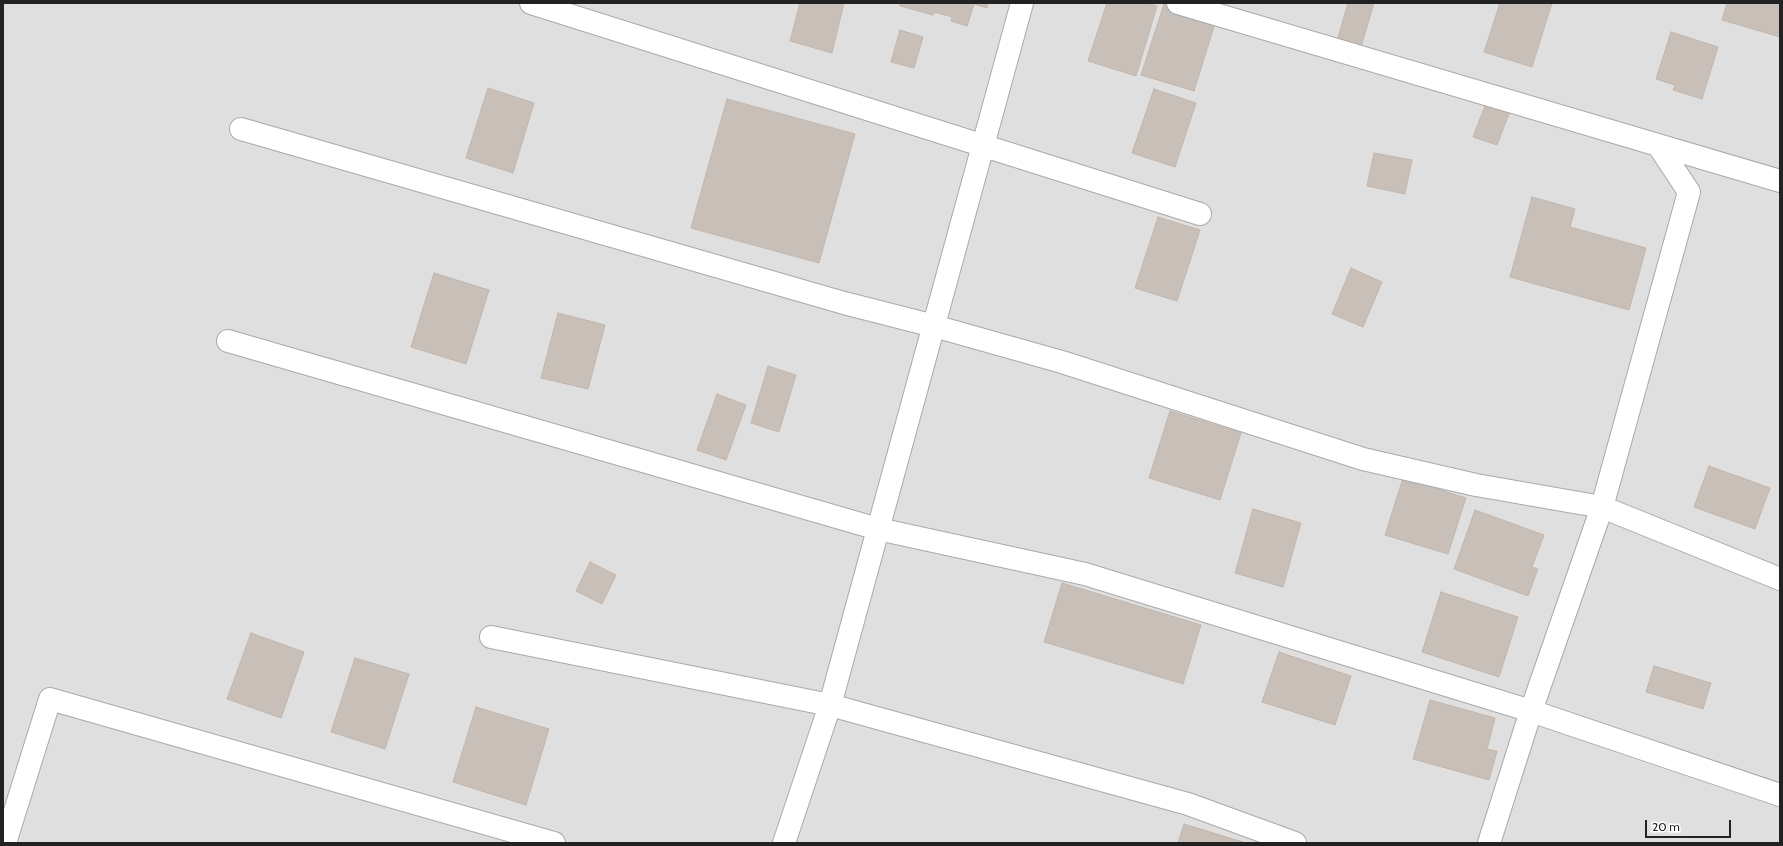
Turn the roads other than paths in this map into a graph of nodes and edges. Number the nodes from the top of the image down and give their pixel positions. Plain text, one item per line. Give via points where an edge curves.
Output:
1 (531, 3) edge
2 (1022, 3) edge
3 (1178, 3) edge
4 (241, 129) dead end
5 (1658, 145) junction
6 (983, 146) junction
7 (1780, 182) edge
8 (1200, 214) dead end
9 (934, 326) junction
10 (228, 341) dead end
11 (1602, 507) junction
12 (878, 529) junction
13 (1780, 579) edge
14 (491, 637) dead end
15 (830, 705) junction
16 (1531, 711) junction
17 (1780, 795) edge
18 (5, 843) edge
19 (554, 843) edge
20 (784, 843) edge
21 (1295, 843) edge
22 (1489, 843) edge

1 - 6 street
2 - 6 street
3 - 5 street
4 - 9 street via 844,303
5 - 7 street
5 - 11 street via 1689,192
6 - 8 street
6 - 9 street
9 - 11 street via 1062,362 1363,460 1476,485
9 - 12 street
10 - 12 street
11 - 13 street
11 - 16 street
12 - 15 street
12 - 16 street via 1085,574
14 - 15 street
15 - 20 street
15 - 21 street via 1188,804
16 - 17 street
16 - 22 street
18 - 19 street via 50,700

